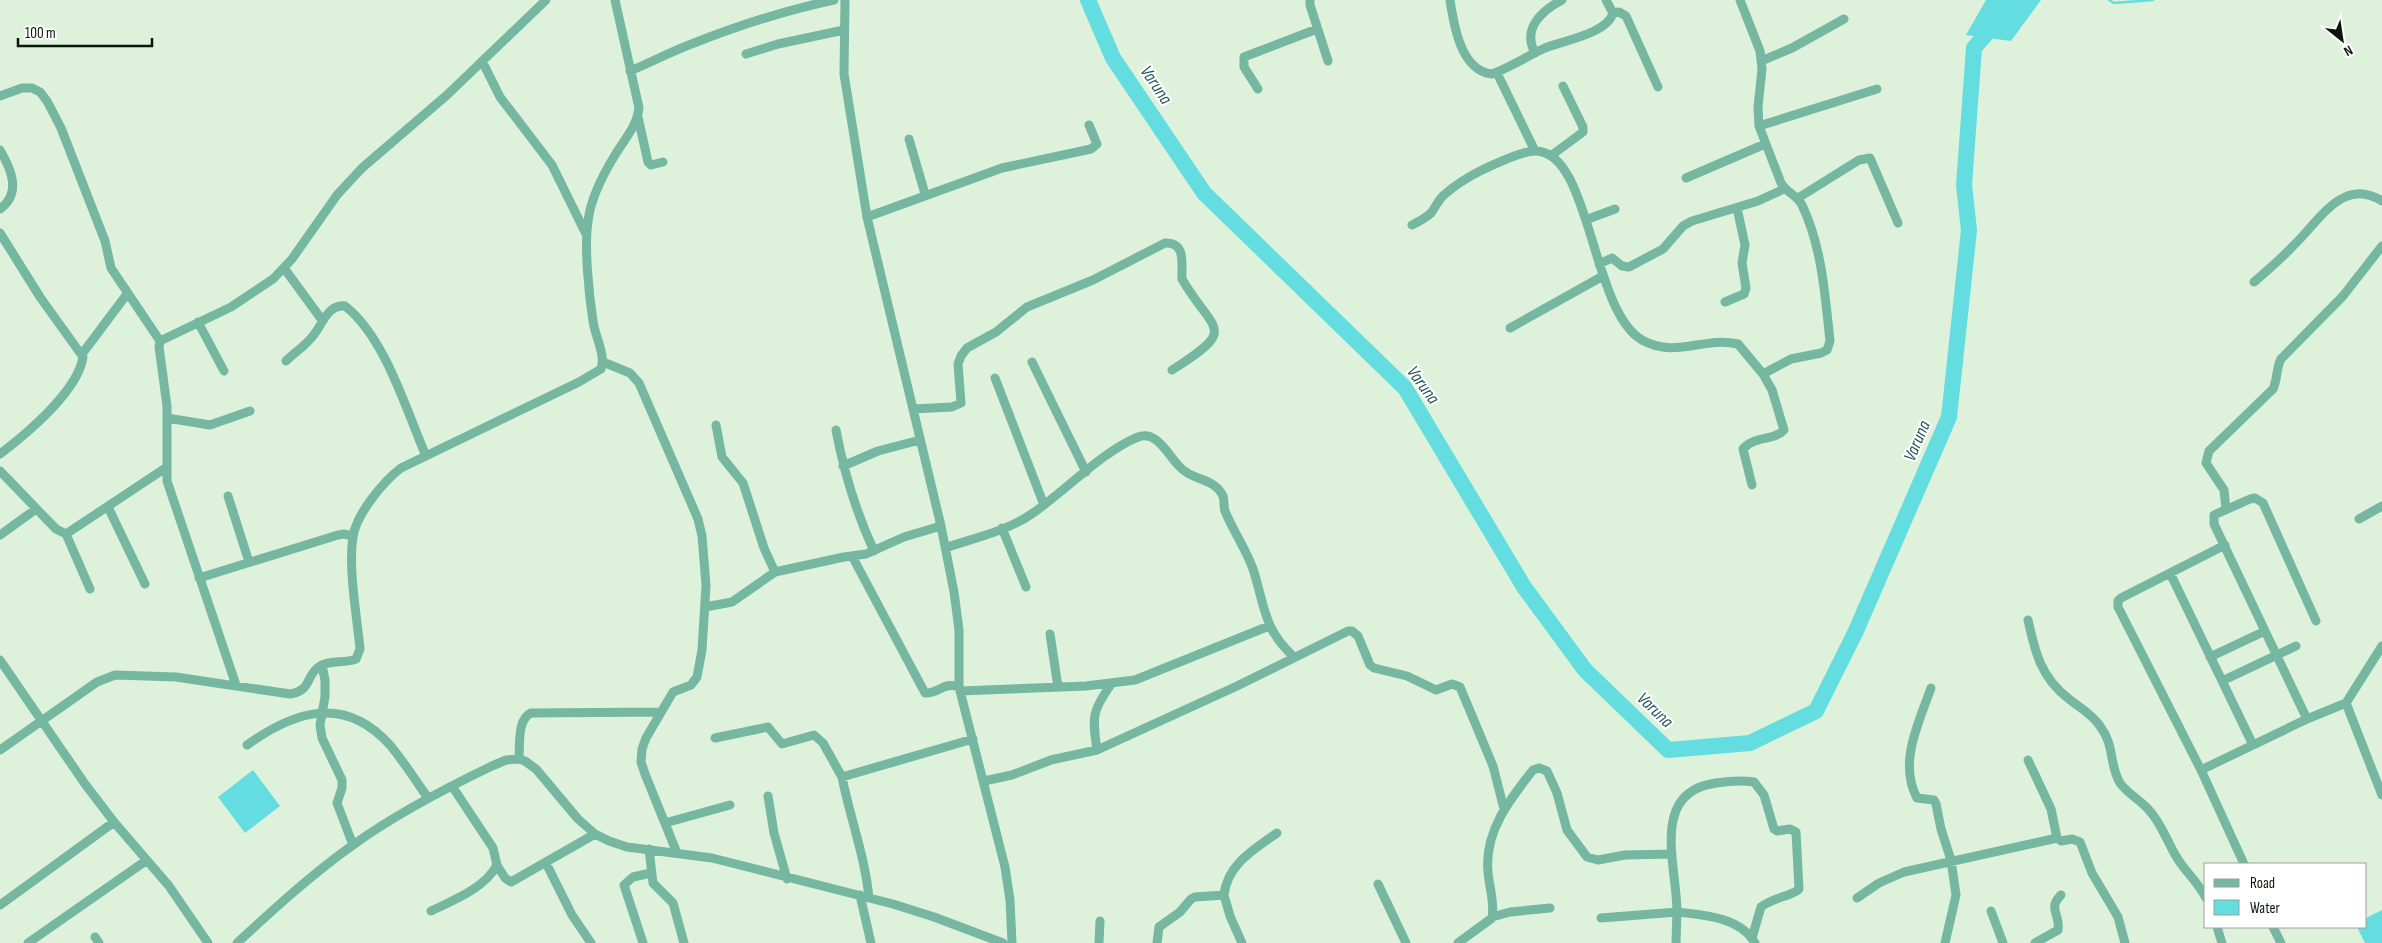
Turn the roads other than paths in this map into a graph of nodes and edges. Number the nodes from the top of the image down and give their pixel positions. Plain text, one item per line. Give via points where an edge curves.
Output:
1 (546, 0) edge
2 (615, 0) edge
3 (834, 0) edge
4 (845, 0) edge
5 (1310, 0) edge
6 (1450, 0) edge
7 (1562, 0) edge
8 (1606, 0) edge
9 (1740, 0) edge
10 (1613, 13) junction
11 (1844, 19) dead end
12 (1317, 29) junction
13 (844, 30) junction
14 (1535, 53) junction
15 (746, 54) dead end
16 (482, 61) junction
17 (1328, 61) dead end
18 (1761, 61) junction
19 (630, 71) junction
20 (1497, 72) junction
21 (1563, 86) dead end
22 (1658, 87) dead end
23 (1258, 89) dead end
24 (1877, 89) dead end
25 (0, 96) edge
26 (638, 117) junction
27 (1089, 124) dead end
28 (1759, 126) junction
29 (909, 139) dead end
30 (1765, 144) junction
31 (0, 150) edge
32 (1535, 151) junction
33 (1552, 155) junction
34 (663, 162) dead end
35 (1686, 178) dead end
36 (1784, 189) junction
37 (925, 194) junction
38 (1798, 198) junction
39 (2382, 202) edge
40 (1737, 208) junction
41 (0, 209) edge
42 (1615, 209) dead end
43 (867, 217) junction
44 (1588, 220) junction
45 (1898, 224) dead end
46 (1412, 226) dead end
47 (0, 233) edge
48 (587, 236) junction
49 (2382, 246) edge
50 (1599, 264) junction
51 (284, 268) junction
52 (1603, 276) junction
53 (2254, 282) dead end
54 (127, 294) junction
55 (1725, 302) dead end
56 (322, 320) junction
57 (198, 322) junction
58 (1510, 328) dead end
59 (160, 341) junction
60 (82, 354) junction
61 (286, 360) dead end
62 (603, 362) junction
63 (1032, 362) dead end
64 (1172, 370) dead end
65 (224, 371) dead end
66 (1763, 374) junction
67 (995, 378) dead end
68 (912, 409) junction
69 (250, 411) dead end
70 (167, 418) junction
71 (716, 425) dead end
72 (836, 430) dead end
73 (920, 440) junction
74 (0, 454) edge
75 (426, 456) junction
76 (843, 466) junction
77 (167, 467) junction
78 (0, 471) edge
79 (1086, 472) junction
80 (1752, 485) dead end
81 (228, 496) dead end
82 (1044, 505) junction
83 (2382, 506) edge
84 (108, 507) junction
85 (36, 509) junction
86 (2226, 509) junction
87 (2359, 519) dead end
88 (941, 526) junction
89 (1002, 528) junction
90 (66, 534) junction
91 (0, 535) edge
92 (353, 536) junction
93 (2225, 545) junction
94 (945, 548) junction
95 (874, 551) junction
96 (852, 556) junction
97 (249, 562) junction
98 (775, 572) junction
99 (2170, 573) junction
100 (199, 578) junction
101 (145, 584) dead end
102 (90, 588) dead end
103 (1026, 588) dead end
104 (705, 607) junction
105 (2028, 620) dead end
106 (2316, 621) dead end
107 (1269, 626) junction
108 (2265, 631) junction
109 (1050, 634) dead end
110 (2296, 646) dead end
111 (2382, 646) edge
112 (2276, 656) junction
113 (1294, 657) junction
114 (2210, 657) junction
115 (2379, 658) edge
116 (0, 660) edge
117 (322, 665) junction
118 (2222, 681) junction
119 (1112, 683) junction
120 (236, 685) junction
121 (1058, 687) junction
122 (1931, 688) dead end
123 (959, 689) junction
124 (2346, 703) junction
125 (322, 711) junction
126 (661, 712) junction
127 (2307, 719) junction
128 (42, 720) junction
129 (715, 738) dead end
130 (973, 739) junction
131 (247, 745) dead end
132 (2253, 745) junction
133 (0, 750) edge
134 (1097, 750) junction
135 (519, 759) junction
136 (2028, 760) dead end
137 (2201, 770) junction
138 (842, 777) junction
139 (984, 781) junction
140 (452, 786) junction
141 (2382, 795) edge
142 (768, 796) dead end
143 (428, 798) junction
144 (730, 805) dead end
145 (1504, 809) junction
146 (114, 822) junction
147 (665, 823) junction
148 (1277, 833) dead end
149 (595, 834) junction
150 (2056, 838) junction
151 (353, 845) junction
152 (649, 849) junction
153 (677, 852) junction
154 (1672, 854) junction
155 (146, 860) junction
156 (1952, 860) junction
157 (546, 863) junction
158 (2244, 863) edge
159 (497, 865) junction
160 (651, 873) junction
161 (787, 879) junction
162 (1378, 884) dead end
163 (2204, 894) edge
164 (2061, 895) dead end
165 (864, 896) junction
166 (1224, 896) junction
167 (1858, 898) dead end
168 (0, 905) edge
169 (1550, 908) dead end
170 (431, 911) dead end
171 (1991, 911) dead end
172 (1677, 912) junction
173 (1492, 917) junction
174 (1601, 918) dead end
175 (1100, 921) dead end
176 (2217, 928) edge
177 (2274, 928) edge
178 (1753, 941) edge
179 (206, 942) edge
180 (30, 943) edge
181 (237, 943) edge
182 (591, 943) edge
183 (643, 943) edge
184 (684, 943) edge
185 (871, 943) edge
186 (1003, 943) edge
187 (1012, 943) edge
188 (1098, 943) edge
189 (1156, 943) edge
190 (1242, 943) edge
191 (1406, 943) edge
192 (1458, 943) edge
193 (1676, 943) edge
194 (1945, 943) edge
195 (2003, 943) edge
196 (2035, 943) edge
197 (2125, 943) edge
198 (2222, 943) edge
199 (2281, 943) edge

1 - 16 street
2 - 19 street
3 - 19 street via 759,19
4 - 13 street
5 - 12 street
6 - 20 street via 1456,32 1473,66 1482,73
7 - 14 street via 1547,8 1530,33
8 - 10 street
9 - 18 street via 1755,35
10 - 14 street via 1608,22 1580,37
10 - 22 street via 1626,16
11 - 18 street
12 - 17 street
12 - 23 street via 1244,57 1244,67
13 - 15 street
13 - 43 street via 844,74
14 - 20 street
16 - 48 street via 500,97 552,165
16 - 51 street via 362,168 337,195
18 - 28 street
19 - 26 street via 639,108
20 - 32 street
21 - 33 street via 1583,132
24 - 28 street
25 - 54 street via 32,88 47,101 61,128 112,268
26 - 34 street via 648,162
26 - 48 street via 597,194
27 - 37 street via 1097,141 1092,149 1002,168
28 - 30 street
29 - 37 street
30 - 35 street
30 - 36 street
31 - 41 street via 13,179 13,190
32 - 33 street
32 - 46 street via 1480,171 1446,193 1430,215
33 - 44 street via 1563,168
36 - 38 street
36 - 40 street
37 - 43 street
38 - 45 street via 1859,160 1870,158
38 - 66 street via 1817,247 1830,345 1821,353 1791,359
39 - 53 street via 2374,196 2359,193 2346,196
40 - 50 street via 1687,224 1663,249 1630,266 1622,266 1612,258
40 - 55 street via 1746,245 1742,263 1746,288 1744,294
42 - 44 street
43 - 68 street
44 - 50 street
47 - 60 street via 40,297
48 - 62 street via 593,321
49 - 86 street via 2343,296 2281,359 2273,388 2209,451 2206,463 2224,490
50 - 52 street
51 - 56 street
51 - 57 street via 257,292
52 - 58 street
52 - 66 street via 1616,311 1639,338 1670,350 1716,343 1738,344
54 - 59 street
54 - 60 street
56 - 61 street via 312,338
56 - 75 street via 335,307 345,306 366,329 387,362
57 - 59 street
57 - 65 street
59 - 70 street
60 - 74 street via 82,365 64,394 42,419
62 - 75 street via 601,369 579,382
62 - 104 street via 630,373 638,383 691,498 702,536
63 - 79 street
64 - 68 street via 1212,341 1214,325 1182,279 1183,260 1177,246 1165,243 1075,288 1027,306 1008,324 967,348 961,356 958,376 961,403 952,407
66 - 80 street via 1772,390 1784,430 1748,443 1743,449
67 - 82 street
68 - 73 street
69 - 70 street via 210,424
70 - 77 street
71 - 98 street via 722,457 743,483
72 - 76 street
73 - 76 street via 878,451
73 - 88 street
75 - 92 street via 389,477 361,517
76 - 95 street via 855,508
77 - 84 street
77 - 100 street via 170,494
78 - 85 street
79 - 82 street
79 - 107 street via 1129,442 1149,435 1180,468 1216,486 1253,568
81 - 97 street
82 - 89 street
83 - 87 street
84 - 90 street
84 - 101 street
85 - 90 street via 56,529
85 - 91 street
86 - 93 street via 2213,518
86 - 106 street via 2255,498 2263,503
88 - 94 street
88 - 95 street via 893,541
89 - 94 street
89 - 103 street
90 - 102 street
92 - 97 street via 338,536
92 - 117 street via 353,580 360,653 352,661
93 - 99 street
93 - 108 street
94 - 123 street via 958,611
95 - 96 street
96 - 98 street
96 - 123 street via 925,693 948,684
97 - 100 street
98 - 104 street via 732,602
99 - 114 street
99 - 137 street via 2121,598 2118,606
100 - 120 street
104 - 126 street via 698,677 691,685 673,692
105 - 163 street via 2042,671 2056,688 2101,727 2122,785 2148,809
107 - 113 street
107 - 119 street via 1144,677
108 - 112 street
108 - 114 street
109 - 121 street
110 - 112 street
111 - 115 street
112 - 118 street
112 - 127 street
113 - 134 street
113 - 145 street via 1352,631 1358,636 1374,668 1412,678 1436,690 1458,685 1493,766
114 - 118 street
115 - 124 street
116 - 128 street
117 - 120 street via 300,692 290,694
117 - 125 street via 325,680
118 - 132 street
119 - 121 street
119 - 134 street via 1094,710
120 - 128 street via 176,677 115,675 97,682
121 - 123 street
122 - 156 street via 1913,739 1910,764 1917,798 1934,800 1936,804
123 - 130 street
124 - 127 street
124 - 141 street
125 - 131 street via 270,730
125 - 143 street via 344,714 375,731 390,745
125 - 151 street via 322,738 342,780 338,809
126 - 135 street via 531,714 523,721
126 - 147 street via 646,738 641,762
127 - 132 street
128 - 133 street
128 - 146 street via 84,784
129 - 138 street via 768,728 782,744 818,736
130 - 138 street
130 - 139 street
132 - 137 street
134 - 139 street via 1051,760
135 - 140 street via 506,760
135 - 149 street via 536,769 578,819
136 - 150 street via 2050,809
137 - 158 street
138 - 165 street via 864,859
139 - 187 street via 1005,867
140 - 143 street
140 - 159 street via 493,848
142 - 161 street
143 - 151 street
144 - 147 street
145 - 154 street via 1533,770 1543,768 1557,793 1567,830 1587,857 1598,860 1614,856
145 - 173 street via 1493,832 1488,856
146 - 155 street
146 - 168 street
147 - 153 street
148 - 166 street via 1254,849 1230,874
149 - 152 street via 627,847
149 - 157 street
150 - 156 street
150 - 197 street via 2080,842 2092,873 2118,917
151 - 181 street
152 - 153 street
152 - 160 street
153 - 161 street via 735,863
154 - 172 street
154 - 178 street via 1670,832 1673,816 1690,790 1703,784 1744,780 1760,787 1774,829 1796,832 1799,889 1761,907
155 - 179 street via 169,886
155 - 180 street
156 - 167 street via 1893,876
156 - 194 street via 1956,895
157 - 159 street via 511,882
157 - 182 street via 572,915
159 - 170 street via 473,888
160 - 183 street via 633,877 624,884
160 - 184 street via 657,890 673,903
161 - 165 street
162 - 191 street
164 - 196 street via 2055,900 2054,907 2058,930
165 - 185 street
165 - 186 street via 934,916
166 - 189 street via 1190,899 1180,912 1159,927
166 - 190 street
169 - 173 street
171 - 195 street
172 - 174 street
172 - 178 street via 1719,918 1743,929
172 - 193 street
173 - 192 street
175 - 188 street
176 - 198 street
177 - 199 street

